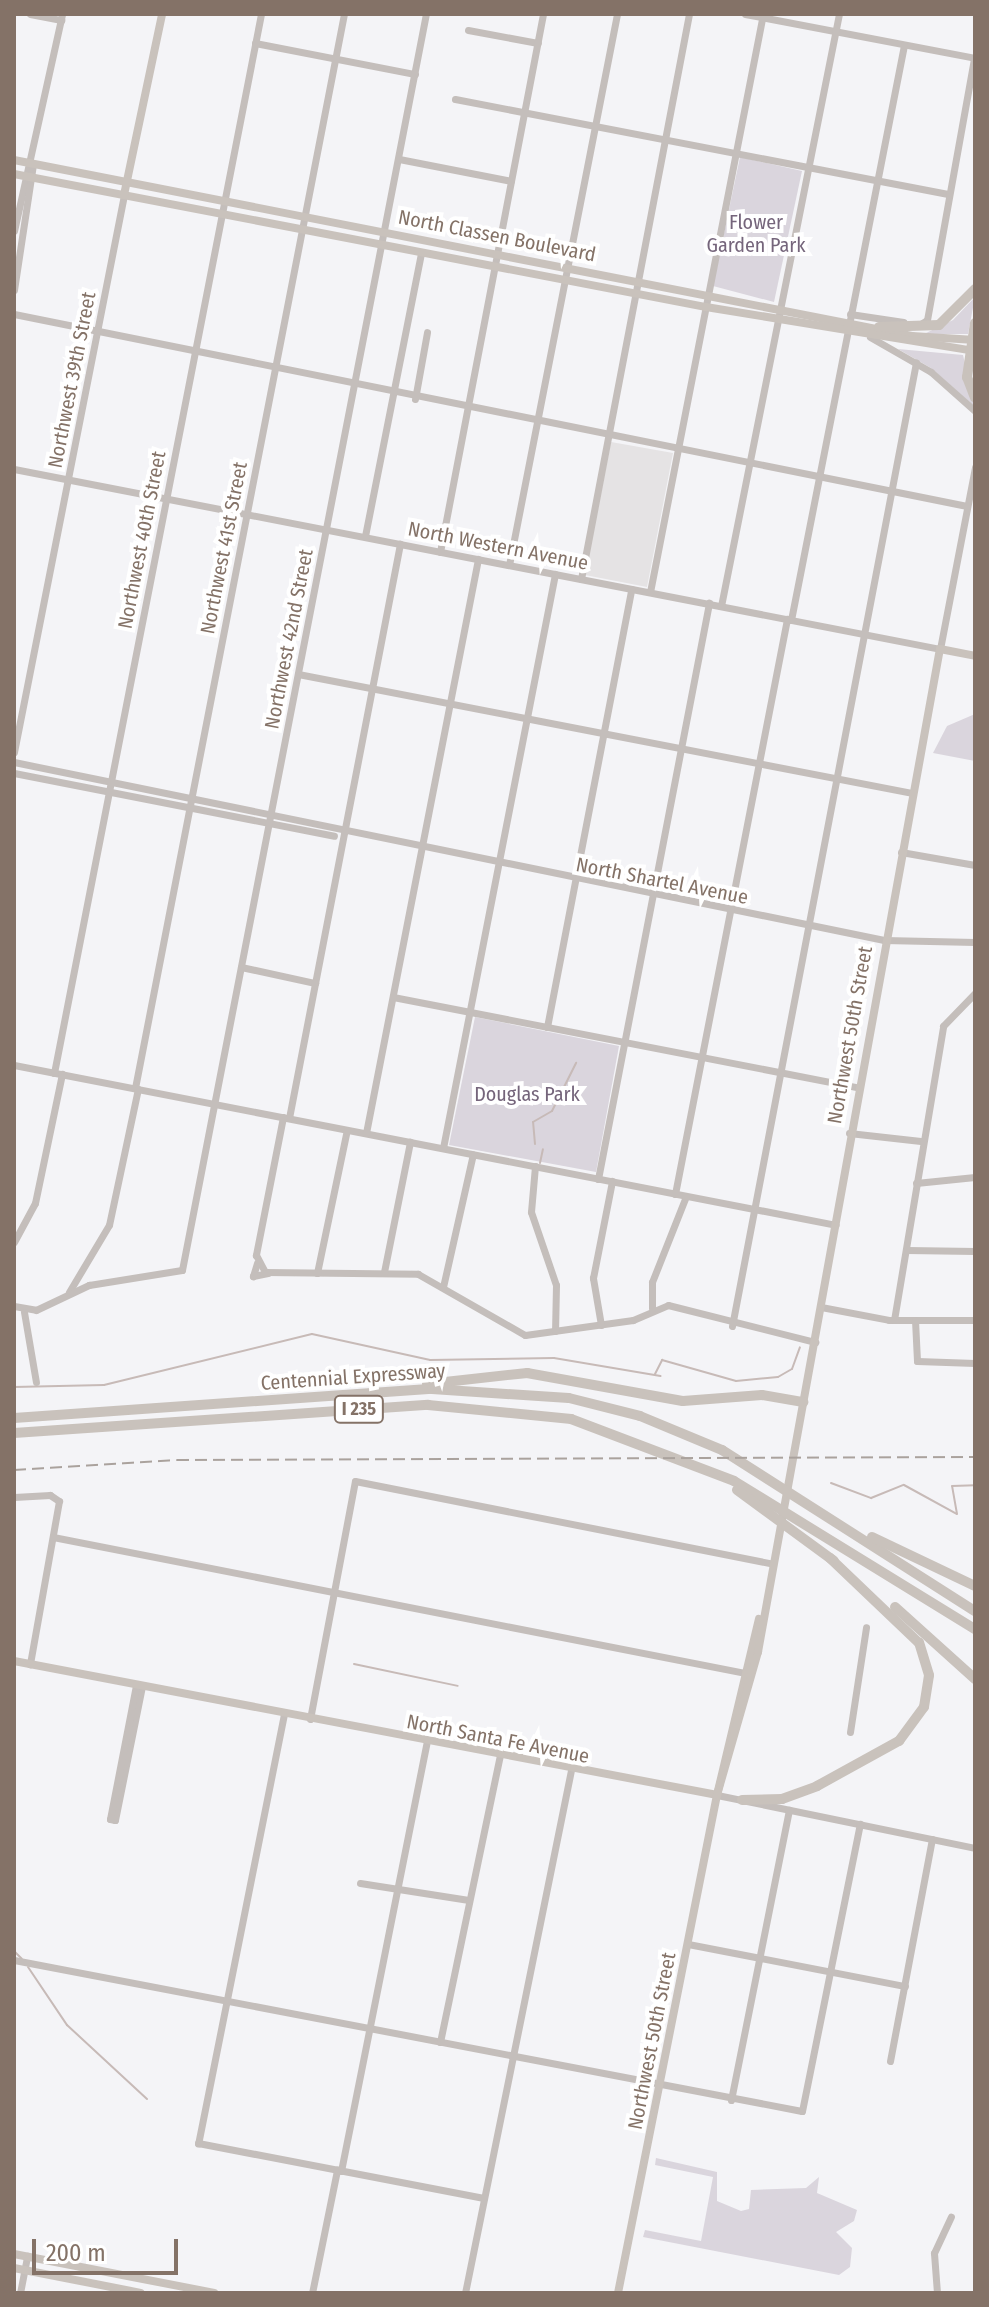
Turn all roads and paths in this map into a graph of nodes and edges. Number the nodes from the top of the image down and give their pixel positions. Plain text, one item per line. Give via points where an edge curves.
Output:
1 (30, 14) edge
2 (162, 14) edge
3 (261, 14) edge
4 (344, 14) edge
5 (426, 14) edge
6 (543, 14) edge
7 (617, 14) edge
8 (689, 14) edge
9 (745, 14) edge
10 (839, 14) edge
11 (762, 16) edge
12 (62, 17) edge
13 (468, 30) dead end
14 (836, 31) junction
15 (255, 43) junction
16 (538, 43) junction
17 (904, 45) junction
18 (336, 58) junction
19 (975, 58) edge
20 (415, 74) junction
21 (455, 99) dead end
22 (524, 112) junction
23 (595, 126) junction
24 (665, 140) junction
25 (735, 153) junction
26 (399, 159) junction
27 (14, 160) edge
28 (33, 164) junction
29 (806, 167) junction
30 (14, 174) edge
31 (24, 176) junction
32 (36, 178) junction
33 (875, 180) junction
34 (511, 181) junction
35 (130, 182) junction
36 (948, 194) junction
37 (124, 195) junction
38 (224, 200) junction
39 (222, 214) junction
40 (305, 216) junction
41 (302, 230) junction
42 (14, 231) edge
43 (384, 231) junction
44 (382, 245) junction
45 (421, 253) junction
46 (497, 253) junction
47 (568, 266) junction
48 (494, 267) junction
49 (565, 280) junction
50 (638, 280) junction
51 (975, 289) edge
52 (14, 290) edge
53 (635, 294) junction
54 (708, 294) junction
55 (706, 307) junction
56 (779, 307) junction
57 (14, 314) edge
58 (849, 318) junction
59 (776, 320) junction
60 (975, 323) edge
61 (879, 327) junction
62 (98, 332) junction
63 (427, 332) dead end
64 (846, 332) junction
65 (870, 337) junction
66 (973, 345) edge
67 (195, 350) junction
68 (916, 362) junction
69 (276, 365) junction
70 (355, 380) junction
71 (394, 389) junction
72 (975, 398) edge
73 (415, 399) junction
74 (467, 408) junction
75 (975, 411) edge
76 (537, 422) junction
77 (608, 437) junction
78 (679, 450) junction
79 (748, 464) junction
80 (975, 467) edge
81 (14, 469) edge
82 (820, 477) junction
83 (69, 480) junction
84 (889, 490) junction
85 (166, 498) junction
86 (967, 506) junction
87 (247, 514) junction
88 (965, 518) junction
89 (975, 520) edge
90 (326, 529) junction
91 (365, 536) junction
92 (400, 544) junction
93 (440, 552) junction
94 (478, 559) junction
95 (509, 565) junction
96 (555, 574) junction
97 (581, 579) junction
98 (631, 589) junction
99 (650, 592) junction
100 (709, 603) junction
101 (721, 606) junction
102 (789, 619) junction
103 (863, 633) junction
104 (940, 649) junction
105 (975, 656) edge
106 (298, 674) junction
107 (373, 689) junction
108 (450, 703) junction
109 (527, 719) junction
110 (604, 734) junction
111 (681, 748) junction
112 (14, 752) edge
113 (14, 762) edge
114 (758, 763) junction
115 (14, 773) edge
116 (834, 779) junction
117 (111, 782) junction
118 (109, 792) junction
119 (912, 793) junction
120 (192, 799) junction
121 (190, 809) junction
122 (271, 815) junction
123 (269, 825) junction
124 (344, 835) junction
125 (420, 851) junction
126 (901, 852) junction
127 (975, 865) edge
128 (499, 866) junction
129 (576, 880) junction
130 (653, 895) junction
131 (730, 910) junction
132 (806, 925) junction
133 (884, 940) junction
134 (974, 944) edge
135 (241, 967) junction
136 (315, 983) junction
137 (975, 993) edge
138 (393, 997) junction
139 (470, 1012) junction
140 (547, 1027) junction
141 (625, 1043) junction
142 (702, 1058) junction
143 (14, 1065) edge
144 (778, 1072) junction
145 (58, 1073) junction
146 (856, 1087) junction
147 (137, 1089) junction
148 (214, 1104) junction
149 (286, 1118) junction
150 (347, 1130) junction
151 (366, 1133) junction
152 (849, 1133) junction
153 (921, 1141) junction
154 (410, 1142) junction
155 (443, 1148) junction
156 (473, 1154) junction
157 (535, 1166) junction
158 (975, 1177) edge
159 (598, 1179) junction
160 (612, 1181) junction
161 (916, 1183) junction
162 (675, 1194) junction
163 (686, 1196) junction
164 (753, 1209) junction
165 (836, 1225) junction
166 (14, 1242) edge
167 (907, 1250) junction
168 (975, 1251) edge
169 (84, 1267) junction
170 (384, 1272) junction
171 (317, 1273) junction
172 (94, 1284) junction
173 (443, 1287) junction
174 (69, 1292) junction
175 (14, 1306) edge
176 (821, 1307) junction
177 (652, 1308) junction
178 (24, 1312) junction
179 (894, 1320) junction
180 (915, 1320) junction
181 (975, 1320) edge
182 (601, 1325) junction
183 (732, 1326) junction
184 (555, 1331) junction
185 (815, 1342) junction
186 (975, 1363) edge
187 (36, 1382) dead end
188 (366, 1394) junction
189 (802, 1406) junction
190 (14, 1418) edge
191 (14, 1433) edge
192 (696, 1463) junction
193 (14, 1497) edge
194 (833, 1518) junction
195 (53, 1537) junction
196 (830, 1558) junction
197 (771, 1563) junction
198 (975, 1586) edge
199 (334, 1592) junction
200 (975, 1611) edge
201 (866, 1627) dead end
202 (975, 1629) edge
203 (14, 1661) edge
204 (30, 1664) junction
205 (749, 1674) junction
206 (975, 1679) edge
207 (139, 1685) junction
208 (284, 1714) junction
209 (310, 1719) junction
210 (850, 1732) dead end
211 (427, 1742) junction
212 (500, 1756) junction
213 (571, 1770) junction
214 (717, 1795) junction
215 (742, 1800) junction
216 (789, 1810) junction
217 (860, 1824) junction
218 (932, 1839) junction
219 (975, 1848) edge
220 (360, 1883) dead end
221 (397, 1885) junction
222 (469, 1900) junction
223 (688, 1944) junction
224 (760, 1958) junction
225 (17, 1961) edge
226 (831, 1971) junction
227 (905, 1986) junction
228 (226, 2002) junction
229 (369, 2029) junction
230 (440, 2042) junction
231 (511, 2055) junction
232 (890, 2061) dead end
233 (659, 2087) junction
234 (731, 2100) junction
235 (339, 2171) junction
236 (484, 2198) junction
237 (951, 2217) dead end
238 (14, 2254) edge
239 (27, 2256) junction
240 (14, 2268) edge
241 (25, 2270) junction
242 (20, 2293) edge
243 (141, 2293) edge
244 (214, 2293) edge
245 (312, 2293) edge
246 (465, 2293) edge
247 (618, 2293) edge
248 (937, 2293) edge

1 - 12 street
2 - 35 main road, Northwest 39th Street
3 - 15 street, Northwest 40th Street
4 - 18 street, Northwest 41st Street
5 - 20 street, Northwest 42nd Street
6 - 16 street
7 - 23 street
8 - 24 street
9 - 11 street
10 - 14 street
11 - 14 street
11 - 25 street
12 - 28 street
13 - 16 street
14 - 17 street
14 - 29 street
15 - 18 street
15 - 38 street, Northwest 40th Street
16 - 22 street
17 - 19 street
17 - 33 street
18 - 20 street
18 - 40 street, Northwest 41st Street
19 - 36 street
20 - 26 street, Northwest 42nd Street
21 - 22 street
22 - 23 street
22 - 34 street
23 - 24 street
23 - 47 street
24 - 25 street
24 - 50 street
25 - 29 street
25 - 54 street
26 - 34 street
26 - 43 street, Northwest 42nd Street
27 - 28 main road, North Classen Boulevard
28 - 31 street
28 - 32 street
28 - 35 main road, North Classen Boulevard
29 - 33 street
29 - 56 street
30 - 31 main road, North Classen Boulevard
31 - 32 main road, North Classen Boulevard
31 - 42 street
32 - 37 main road, North Classen Boulevard
32 - 52 street
33 - 36 street
33 - 58 street
34 - 46 street
35 - 37 main road, Northwest 39th Street
35 - 38 main road, North Classen Boulevard
36 - 58 street via 927,320 916,325
37 - 39 main road, North Classen Boulevard
37 - 62 street, Northwest 39th Street
38 - 39 street, Northwest 40th Street
38 - 40 main road, North Classen Boulevard
39 - 41 main road, North Classen Boulevard
39 - 67 street, Northwest 40th Street
40 - 41 street, Northwest 41st Street
40 - 43 main road, North Classen Boulevard
41 - 44 main road, North Classen Boulevard
41 - 69 street, Northwest 41st Street
43 - 44 street, Northwest 42nd Street
43 - 46 main road, North Classen Boulevard
44 - 45 main road, North Classen Boulevard
44 - 70 street, Northwest 42nd Street
45 - 48 main road, North Classen Boulevard
45 - 71 street
46 - 47 main road, North Classen Boulevard
46 - 48 street
47 - 49 street
47 - 50 main road, North Classen Boulevard
48 - 49 main road, North Classen Boulevard
48 - 74 street
49 - 53 main road, North Classen Boulevard
49 - 76 street
50 - 53 street
50 - 54 main road, North Classen Boulevard
51 - 61 highway via 939,325
53 - 55 main road, North Classen Boulevard
53 - 77 street
54 - 55 street
54 - 56 main road, North Classen Boulevard
55 - 59 main road, North Classen Boulevard
55 - 78 street
56 - 58 main road, North Classen Boulevard
56 - 59 street
57 - 62 street
58 - 61 main road, North Classen Boulevard
58 - 64 street
59 - 64 main road, North Classen Boulevard
59 - 79 street
60 - 66 highway
61 - 66 main road, North Classen Boulevard
62 - 67 street
62 - 83 street, Northwest 39th Street
63 - 73 street
64 - 65 main road, North Classen Boulevard
64 - 82 street
65 - 66 main road, North Classen Boulevard
65 - 68 street
66 - 72 highway via 967,377
67 - 69 street
67 - 85 street, Northwest 40th Street
68 - 75 street
68 - 84 street
69 - 70 street
69 - 87 street, Northwest 41st Street
70 - 71 street
70 - 90 street, Northwest 42nd Street
71 - 73 street
71 - 91 street
73 - 74 street
74 - 76 street
74 - 93 street
76 - 77 street
76 - 95 street
77 - 78 street
77 - 97 street
78 - 79 street
78 - 99 street
79 - 82 street
79 - 101 street
80 - 86 street, Northwest 50th Street
81 - 83 street, North Western Avenue
82 - 84 street
82 - 102 street
83 - 85 street, North Western Avenue
83 - 112 street, Northwest 39th Street
84 - 86 street
84 - 103 street
85 - 87 street, North Western Avenue
85 - 117 street, Northwest 40th Street
86 - 88 street, Northwest 50th Street
87 - 90 street, North Western Avenue
87 - 120 street, Northwest 41st Street
88 - 89 street
88 - 104 street, Northwest 50th Street
90 - 91 street, North Western Avenue
90 - 106 street, Northwest 42nd Street
91 - 92 street, North Western Avenue
92 - 93 street, North Western Avenue
92 - 107 street
93 - 94 street, North Western Avenue
94 - 95 street, North Western Avenue
94 - 108 street
95 - 96 street, North Western Avenue
96 - 97 street, North Western Avenue
96 - 109 street
97 - 98 street, North Western Avenue
98 - 99 street, North Western Avenue
98 - 110 street
99 - 100 street, North Western Avenue
100 - 101 street, North Western Avenue
100 - 111 street
101 - 102 street, North Western Avenue
102 - 103 street, North Western Avenue
102 - 114 street
103 - 104 street, North Western Avenue
103 - 116 street
104 - 105 main road, North Western Avenue
104 - 119 main road, Northwest 50th Street
106 - 107 street
106 - 122 street, Northwest 42nd Street
107 - 108 street
107 - 124 street
108 - 109 street
108 - 125 street
109 - 110 street
109 - 128 street
110 - 111 street
110 - 129 street
111 - 114 street
111 - 130 street
113 - 117 street, North Shartel Avenue
114 - 116 street
114 - 131 street
115 - 118 street, North Shartel Avenue
116 - 119 street
116 - 132 street
117 - 118 street, Northwest 40th Street
117 - 120 street, North Shartel Avenue
118 - 121 street, North Shartel Avenue
118 - 145 street, Northwest 40th Street
119 - 126 main road, Northwest 50th Street
120 - 121 street, Northwest 41st Street
120 - 122 street, North Shartel Avenue
121 - 123 street, North Shartel Avenue
121 - 147 street, Northwest 41st Street
122 - 123 street, Northwest 42nd Street
122 - 124 street, North Shartel Avenue
123 - 124 street, North Shartel Avenue
123 - 135 street, Northwest 42nd Street
124 - 125 street, North Shartel Avenue
124 - 136 street
125 - 128 street, North Shartel Avenue
125 - 138 street
126 - 127 street
126 - 133 main road, Northwest 50th Street
128 - 129 street, North Shartel Avenue
128 - 139 street
129 - 130 street, North Shartel Avenue
129 - 140 street
130 - 131 street, North Shartel Avenue
130 - 141 street
131 - 132 street, North Shartel Avenue
131 - 142 street
132 - 133 street, North Shartel Avenue
132 - 144 street
133 - 134 street, North Shartel Avenue
133 - 146 main road, Northwest 50th Street
135 - 136 street
135 - 148 street, Northwest 42nd Street
136 - 149 street
137 - 153 street via 944,1020
138 - 139 street
138 - 151 street
139 - 140 street
139 - 155 street
140 - 141 street
141 - 142 street
141 - 159 street
142 - 144 street
142 - 162 street
143 - 145 street
144 - 146 street
144 - 164 street
145 - 147 street
145 - 166 street, Northwest 40th Street via 35,1203
146 - 152 main road, Northwest 50th Street
147 - 148 street
147 - 169 street, Northwest 41st Street via 109,1225
148 - 149 street
148 - 172 street, Northwest 42nd Street via 182,1270
149 - 150 street
149 - 171 street via 256,1259 268,1273
150 - 151 street
150 - 171 street
151 - 154 street
152 - 153 street
152 - 165 main road, Northwest 50th Street
153 - 161 street
154 - 155 street
154 - 170 street
155 - 156 street
156 - 157 street
156 - 173 street
157 - 159 street
157 - 184 street via 531,1212 556,1285
158 - 161 street
159 - 160 street
160 - 162 street
160 - 182 street via 593,1278
161 - 167 street
162 - 163 street
163 - 164 street
163 - 177 street via 652,1282
164 - 165 street
164 - 183 street
165 - 176 main road, Northwest 50th Street
167 - 168 street
167 - 179 street
169 - 172 street
169 - 174 street, Northwest 41st Street
170 - 171 street
170 - 173 street via 418,1274
172 - 174 street
173 - 184 street via 517,1333
174 - 178 street
175 - 178 street
176 - 179 street
176 - 185 main road, Northwest 50th Street
177 - 182 street
177 - 183 street via 677,1306
178 - 187 street
179 - 180 street
180 - 181 street
180 - 186 street via 915,1355 920,1363
182 - 184 street
183 - 185 street
185 - 189 main road, Northwest 50th Street
188 - 189 highway via 527,1373 683,1401 762,1395
188 - 190 highway, Centennial Expressway / I 235
188 - 194 highway, Centennial Expressway / I 235 via 496,1389 598,1404 722,1450
189 - 197 main road, Northwest 50th Street
191 - 192 highway, Centennial Expressway / I 235 via 473,1405 591,1424
192 - 196 highway
192 - 202 highway, Centennial Expressway / I 235 via 840,1541
193 - 195 street via 58,1498
194 - 198 highway
194 - 200 highway, Centennial Expressway / I 235
195 - 199 street
195 - 204 street
196 - 206 highway
196 - 215 highway via 917,1639 929,1675 924,1707 899,1741 817,1786 782,1799
197 - 199 street via 355,1481
197 - 205 main road, Northwest 50th Street
199 - 205 street
199 - 209 street
201 - 210 street
203 - 204 main road, North Santa Fe Avenue
204 - 207 main road, North Santa Fe Avenue
205 - 214 main road, Northwest 50th Street
207 - 207 street via 110,1819 115,1820
207 - 208 main road, North Santa Fe Avenue
208 - 209 main road, North Santa Fe Avenue
208 - 228 street
209 - 211 main road, North Santa Fe Avenue
211 - 212 main road, North Santa Fe Avenue
211 - 221 street
212 - 213 main road, North Santa Fe Avenue
212 - 222 street
213 - 214 main road, North Santa Fe Avenue
213 - 231 street
214 - 215 street, North Santa Fe Avenue
214 - 223 main road, Northwest 50th Street
215 - 216 street, North Santa Fe Avenue
216 - 217 street, North Santa Fe Avenue
216 - 224 street
217 - 218 street, North Santa Fe Avenue
217 - 226 street
218 - 219 street, North Santa Fe Avenue
218 - 227 street
220 - 221 street
221 - 222 street
221 - 229 street
222 - 230 street
223 - 224 street
223 - 233 main road, Northwest 50th Street
224 - 226 street
224 - 234 street
225 - 228 street
226 - 227 street
226 - 234 street via 802,2111
227 - 232 street
228 - 229 street
228 - 235 street via 198,2143
229 - 230 street
229 - 235 street
230 - 231 street
231 - 233 street
231 - 236 street
233 - 234 street
233 - 247 main road, Northwest 50th Street
235 - 236 street
235 - 245 street
236 - 246 street
237 - 248 street via 934,2253
238 - 239 main road
239 - 241 street
239 - 244 main road
240 - 241 main road
241 - 242 street
241 - 243 main road

